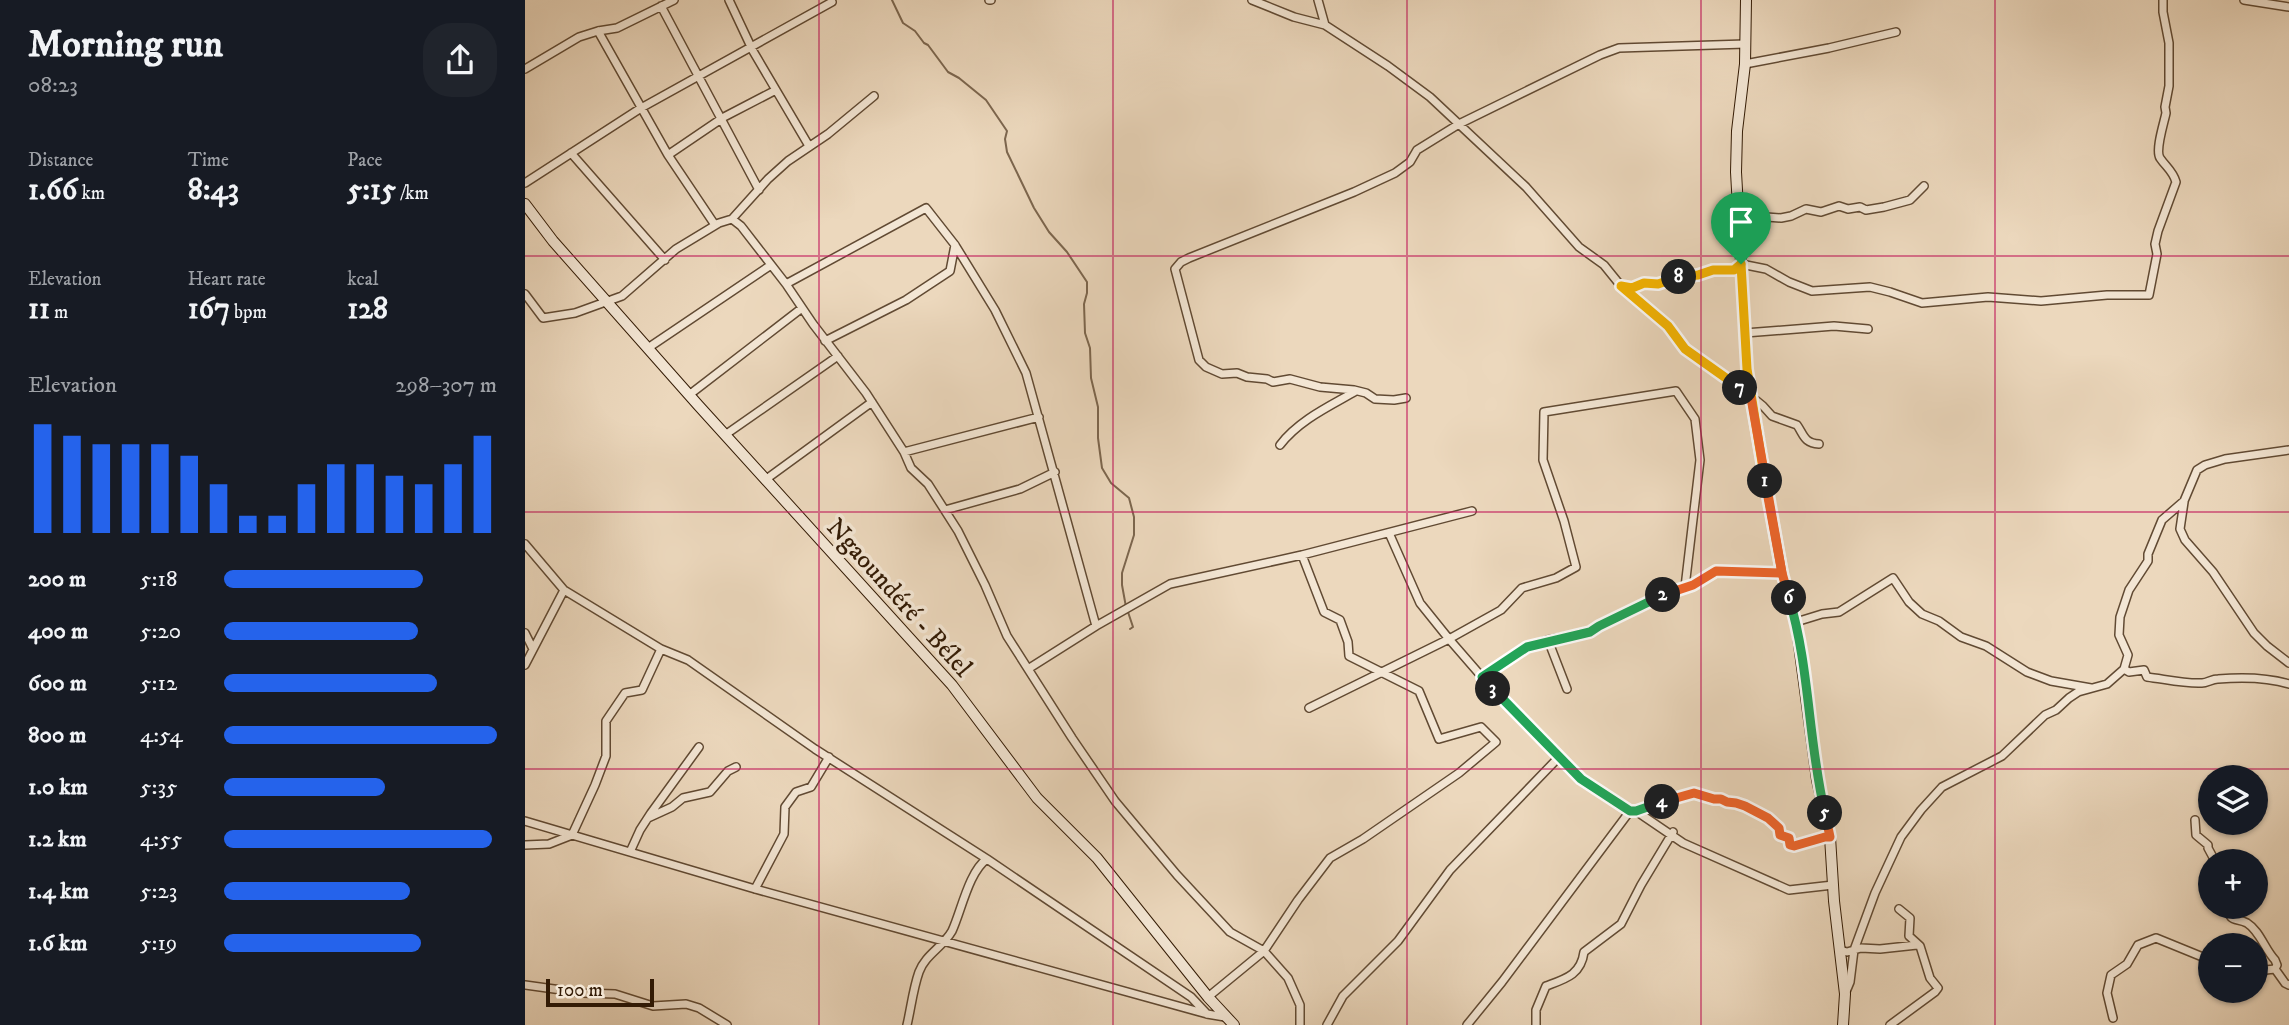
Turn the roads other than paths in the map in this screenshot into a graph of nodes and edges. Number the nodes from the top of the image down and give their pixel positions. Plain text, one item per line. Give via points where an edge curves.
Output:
1 (674, 0) edge
2 (729, 0) edge
3 (1252, 0) edge
4 (1318, 0) edge
5 (1746, 0) edge
6 (2163, 0) edge
7 (2244, 0) edge
8 (832, 2) dead end
9 (661, 6) junction
10 (2289, 6) edge
11 (1325, 25) junction
12 (598, 31) junction
13 (1896, 32) dead end
14 (1745, 44) junction
15 (751, 47) junction
16 (1745, 64) junction
17 (525, 69) edge
18 (698, 76) junction
19 (776, 90) junction
20 (874, 96) dead end
21 (643, 107) junction
22 (721, 119) junction
23 (1459, 124) junction
24 (809, 146) junction
25 (571, 153) junction
26 (668, 155) junction
27 (525, 183) edge
28 (1924, 186) dead end
29 (759, 190) junction
30 (525, 204) edge
31 (1739, 215) junction
32 (733, 219) junction
33 (715, 225) junction
34 (955, 245) junction
35 (664, 260) junction
36 (1741, 264) junction
37 (771, 265) junction
38 (786, 284) junction
39 (1621, 286) junction
40 (525, 294) edge
41 (607, 301) junction
42 (802, 308) junction
43 (1868, 329) dead end
44 (1745, 333) junction
45 (825, 341) junction
46 (648, 348) junction
47 (838, 356) junction
48 (1357, 390) junction
49 (689, 395) junction
50 (1406, 398) dead end
51 (1751, 398) junction
52 (872, 402) junction
53 (1039, 417) junction
54 (725, 435) junction
55 (1819, 444) dead end
56 (1280, 445) dead end
57 (2289, 450) edge
58 (904, 452) junction
59 (1055, 472) junction
60 (765, 480) junction
61 (2184, 501) junction
62 (945, 510) junction
63 (1472, 511) dead end
64 (1389, 533) junction
65 (525, 544) edge
66 (1303, 555) junction
67 (1782, 573) junction
68 (1685, 587) junction
69 (565, 590) junction
70 (1796, 621) junction
71 (1096, 626) junction
72 (525, 633) edge
73 (1449, 639) junction
74 (1548, 640) junction
75 (533, 649) junction
76 (661, 649) junction
77 (2289, 663) edge
78 (525, 664) edge
79 (1028, 669) junction
80 (2124, 669) junction
81 (1382, 672) junction
82 (1482, 677) junction
83 (2289, 684) edge
84 (2092, 688) junction
85 (1567, 689) dead end
86 (1309, 708) dead end
87 (699, 747) dead end
88 (829, 757) junction
89 (1559, 757) junction
90 (736, 767) dead end
91 (1633, 811) junction
92 (647, 818) junction
93 (2195, 820) dead end
94 (525, 821) edge
95 (1672, 834) junction
96 (572, 835) junction
97 (1830, 837) junction
98 (525, 845) edge
99 (2210, 849) edge
100 (630, 852) junction
101 (987, 859) junction
102 (1833, 885) junction
103 (755, 889) junction
104 (1899, 909) dead end
105 (2232, 919) edge
106 (945, 941) junction
107 (1917, 945) junction
108 (1840, 950) junction
109 (1854, 950) junction
110 (1264, 951) junction
111 (2198, 955) edge
112 (2275, 969) junction
113 (2268, 970) edge
114 (525, 985) edge
115 (2289, 985) edge
116 (1845, 994) junction
117 (1208, 997) junction
118 (1207, 1014) junction
119 (1226, 1017) junction
120 (2113, 1018) dead end
121 (727, 1025) edge
122 (907, 1025) edge
123 (1234, 1025) edge
124 (1300, 1025) edge
125 (1327, 1025) edge
126 (1467, 1025) edge
127 (1536, 1025) edge
128 (1843, 1025) edge
129 (1890, 1025) edge

1 - 9 street
2 - 15 street
3 - 11 street
4 - 11 street
5 - 14 main road
6 - 36 street via 2169,86 2157,149 2176,182 2158,231 2149,295 2041,301 1988,297 1922,303 1870,287 1812,291 1766,269
7 - 10 street
8 - 15 street
9 - 12 street via 617,28
9 - 18 street
11 - 23 street via 1430,97
12 - 17 street
12 - 21 street
13 - 16 street
14 - 16 main road
14 - 23 street via 1619,48
15 - 18 street
15 - 19 street
16 - 31 main road via 1737,131
18 - 21 street
18 - 22 street
19 - 22 street
19 - 24 street
20 - 24 street
21 - 25 street
21 - 26 street
22 - 26 street
22 - 29 street
23 - 39 street
23 - 48 street via 1417,150 1395,173 1189,258 1175,269 1199,360 1206,367 1273,382 1290,379
24 - 29 street
25 - 27 street
25 - 35 street
26 - 33 street
28 - 31 street via 1909,200 1866,210 1839,206 1821,212 1806,209 1781,218
29 - 32 street
30 - 41 main road, Ngaoundéré - Bélel
31 - 36 main road
32 - 33 street
32 - 37 street
33 - 35 street
34 - 38 street via 926,208
34 - 45 street via 950,271 906,300
34 - 53 street via 1026,373
35 - 41 street via 622,296
36 - 39 street via 1734,270 1713,270 1658,284
36 - 44 main road
37 - 38 street
37 - 46 street
38 - 42 street
39 - 51 street via 1668,326 1685,349
40 - 41 street via 543,318
41 - 46 main road, Ngaoundéré - Bélel
42 - 45 street
42 - 49 street
43 - 44 street via 1834,326
44 - 51 main road
45 - 47 street
46 - 49 main road, Ngaoundéré - Bélel
47 - 52 street
47 - 54 street
48 - 50 street via 1375,399
48 - 56 street via 1317,413
49 - 54 main road, Ngaoundéré - Bélel
51 - 55 street via 1772,416 1797,425 1808,442
51 - 67 main road
52 - 58 street
52 - 60 street
53 - 58 street
53 - 59 street
54 - 60 main road, Ngaoundéré - Bélel
57 - 61 street via 2204,465 2197,470
58 - 62 street via 911,468
59 - 62 street via 1020,489
59 - 71 street
60 - 117 main road, Ngaoundéré - Bélel via 953,685 1037,799 1097,858
61 - 77 street via 2180,517 2185,540 2254,633
61 - 80 street via 2162,520 2148,561 2129,590 2120,617 2119,635 2128,655
62 - 79 street
63 - 64 street
64 - 66 street
64 - 73 street via 1420,603
65 - 69 street
66 - 71 street via 1170,584
66 - 81 street via 1324,612 1340,620 1349,656
67 - 68 street via 1716,571
67 - 70 main road
68 - 73 street via 1700,460 1695,419 1676,391 1544,412 1543,460 1576,567 1522,589 1501,610
68 - 74 street via 1590,632
69 - 75 street
69 - 76 street
70 - 84 street via 1839,612 1893,578 1909,603 1961,637 1986,646 2027,672
70 - 97 main road via 1815,768
71 - 79 street
72 - 75 street
73 - 81 street
73 - 82 street
74 - 82 street via 1527,647
74 - 85 street
75 - 78 street
76 - 88 street via 688,660
76 - 96 street via 642,690 625,693 605,720 605,756
79 - 110 street via 1115,801 1140,831 1230,932
80 - 83 street via 2144,670 2147,677 2199,683 2241,677
80 - 84 street via 2107,684
81 - 86 street
81 - 110 street via 1419,691 1439,739 1481,727 1496,742 1459,773 1330,858
82 - 89 street
84 - 109 street via 2078,692 2045,715 2002,757 1934,794 1901,837
87 - 92 street
88 - 101 street
88 - 103 street via 811,787 796,792 785,807 784,834
89 - 91 street via 1581,779
89 - 125 street via 1450,870 1398,941 1343,996
90 - 92 street via 710,792 683,798
91 - 95 street
91 - 97 street via 1694,793 1736,803 1768,818 1792,846
91 - 126 street
92 - 100 street
93 - 99 street via 2196,835
94 - 96 street
95 - 102 street via 1683,844 1789,890
95 - 127 street via 1621,925 1584,952 1583,962 1572,976 1546,986 1536,1010
96 - 98 street via 549,844
96 - 100 street
97 - 102 main road
100 - 103 street
101 - 106 street
101 - 118 street via 1191,997
102 - 108 main road
103 - 106 street
104 - 107 street via 1910,918 1909,936
105 - 112 street via 2248,923 2255,931 2275,960
106 - 118 street
106 - 122 street via 919,971
107 - 109 street
107 - 129 street via 1937,990
108 - 109 street
108 - 116 main road
109 - 116 street
110 - 117 street
110 - 124 street via 1288,978 1300,1005
111 - 120 street via 2156,938 2138,944 2127,964 2111,975 2106,993
112 - 113 street
112 - 115 street
114 - 121 street via 615,994 653,1006 693,1006
116 - 128 main road
117 - 119 main road, Ngaoundéré - Bélel
118 - 119 street
119 - 123 main road, Ngaoundéré - Bélel

